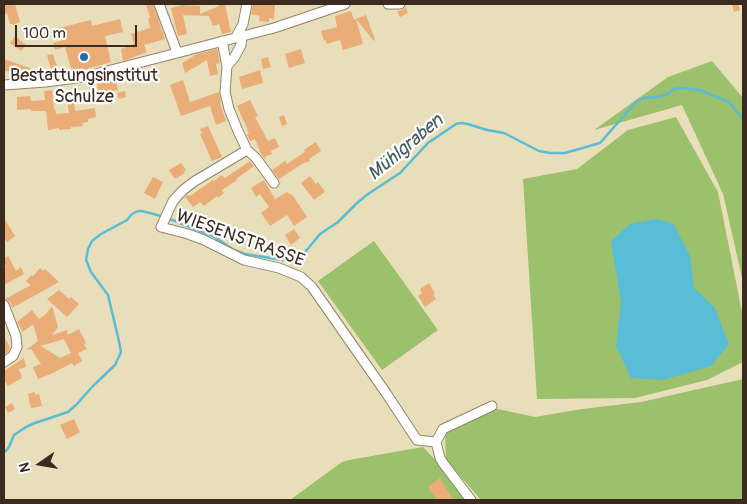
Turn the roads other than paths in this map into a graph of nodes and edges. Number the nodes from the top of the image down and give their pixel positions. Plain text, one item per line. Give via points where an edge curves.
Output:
1 (159, 4) edge
2 (247, 4) edge
3 (345, 4) edge
4 (388, 4) edge
5 (400, 4) edge
6 (240, 39) junction
7 (222, 41) junction
8 (177, 52) junction
9 (227, 66) junction
10 (4, 84) edge
11 (247, 150) junction
12 (274, 183) dead end
13 (4, 304) edge
14 (4, 362) edge
15 (492, 406) dead end
16 (436, 442) junction
17 (471, 500) edge

1 - 8 street
2 - 6 street
3 - 6 street
4 - 5 street
6 - 7 street
6 - 9 street via 234,58
7 - 8 street
7 - 9 street
8 - 10 street via 73,79
9 - 11 street via 229,109
11 - 12 street
11 - 16 street, WIESENSTRASSE via 183,190 173,201 161,228 188,234 244,260 301,277 312,288 417,440
13 - 14 street via 17,347 13,356
15 - 16 street via 443,429
16 - 17 street via 443,463

